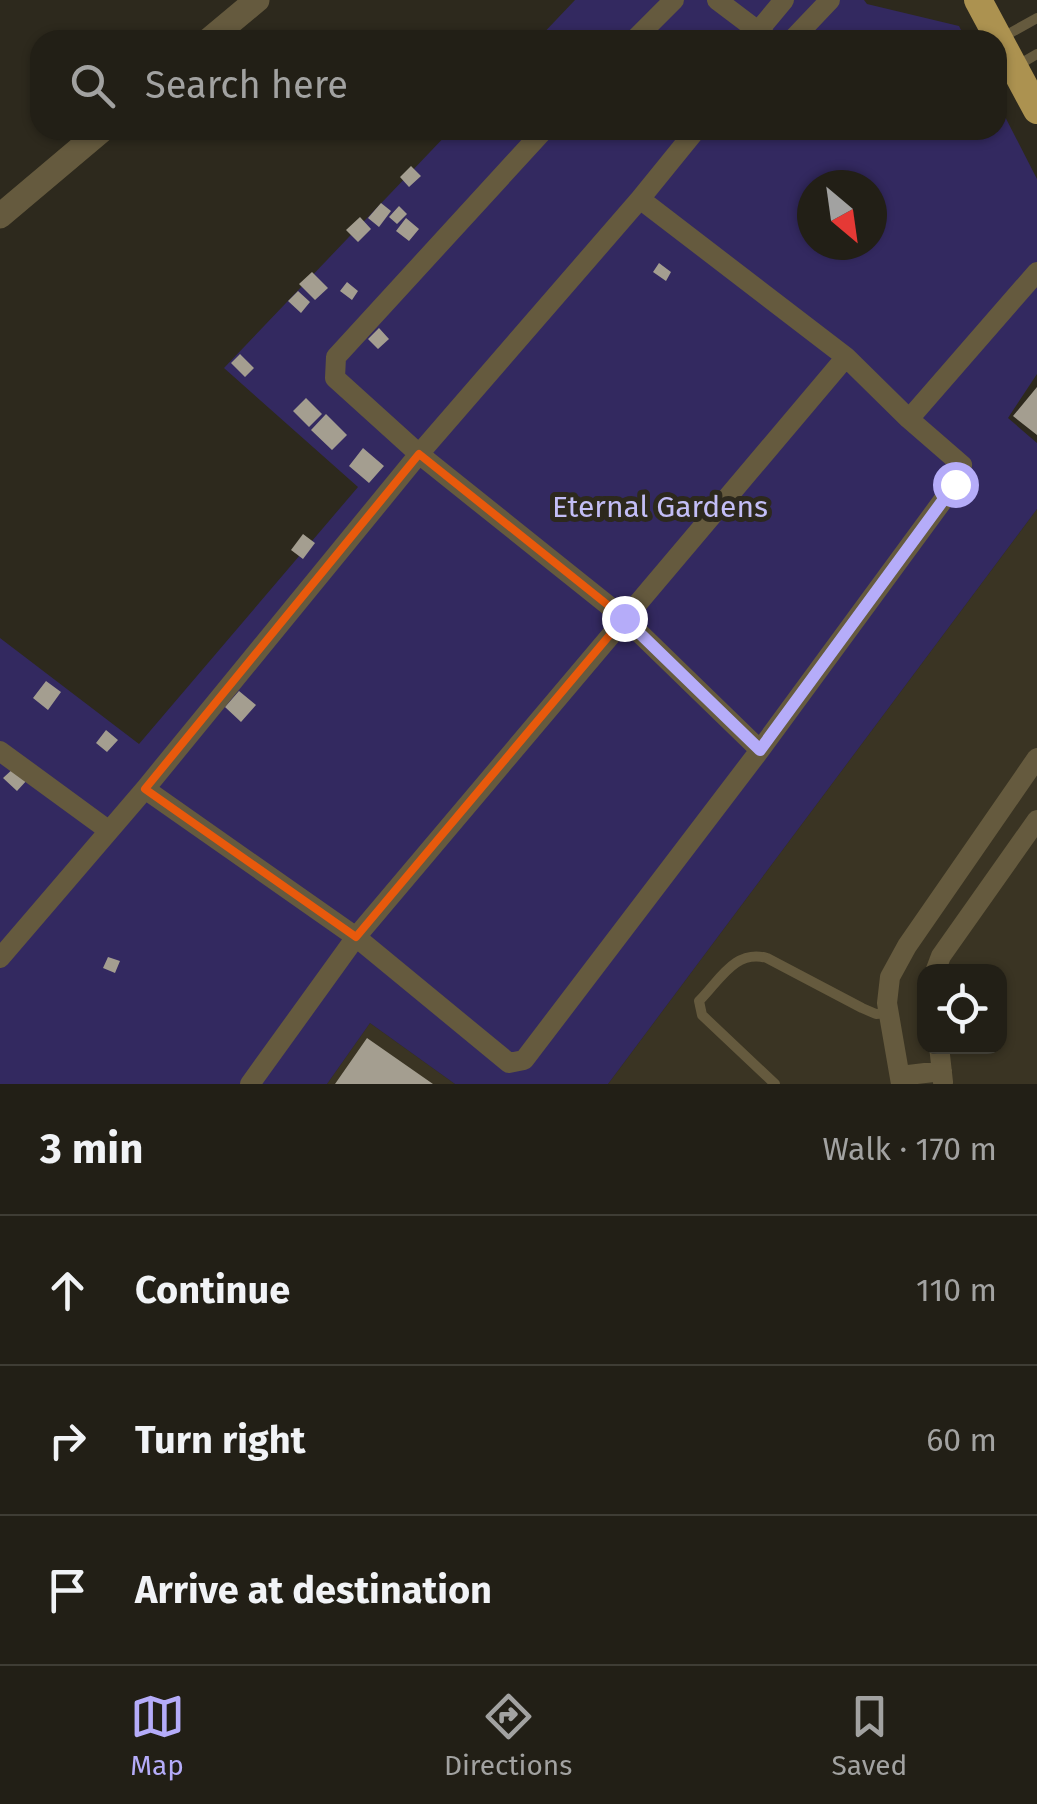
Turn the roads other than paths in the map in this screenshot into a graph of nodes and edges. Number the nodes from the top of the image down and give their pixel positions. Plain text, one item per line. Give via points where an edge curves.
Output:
1 (256, 0) edge
2 (674, 0) edge
3 (717, 0) edge
4 (784, 0) edge
5 (830, 0) edge
6 (978, 0) edge
7 (1037, 18) edge
8 (221, 30) edge
9 (644, 30) edge
10 (753, 30) edge
11 (766, 30) edge
12 (802, 30) edge
13 (994, 30) edge
14 (1007, 35) edge
15 (1025, 61) edge
16 (1037, 110) edge
17 (90, 140) edge
18 (535, 140) edge
19 (688, 140) edge
20 (640, 199) junction
21 (0, 216) edge
22 (1037, 272) edge
23 (846, 357) junction
24 (909, 419) junction
25 (419, 454) junction
26 (624, 618) junction
27 (0, 750) edge
28 (760, 750) junction
29 (1037, 758) edge
30 (145, 788) junction
31 (1037, 820) edge
32 (108, 830) junction
33 (356, 937) junction
34 (0, 958) edge
35 (938, 964) edge
36 (888, 1013) junction
37 (943, 1077) edge
38 (900, 1080) edge
39 (250, 1084) edge
40 (775, 1084) edge

1 - 8 street
2 - 9 street
3 - 10 street
4 - 11 street
5 - 12 street
6 - 13 highway
7 - 14 lane
15 - 16 highway
17 - 21 street
18 - 25 street via 336,357 335,378
19 - 20 street
20 - 23 street
20 - 25 street
22 - 24 street
23 - 24 street
23 - 26 street
24 - 28 street via 962,465 955,484
25 - 26 street
25 - 30 street
26 - 28 street
26 - 33 street
27 - 32 street
28 - 33 street via 524,1060 509,1063
29 - 36 street via 890,976
30 - 32 street
30 - 33 street
31 - 35 street
32 - 34 street
33 - 39 street
36 - 38 street
36 - 40 lane via 876,1014 767,958 742,957 699,1001 702,1015
37 - 38 street

